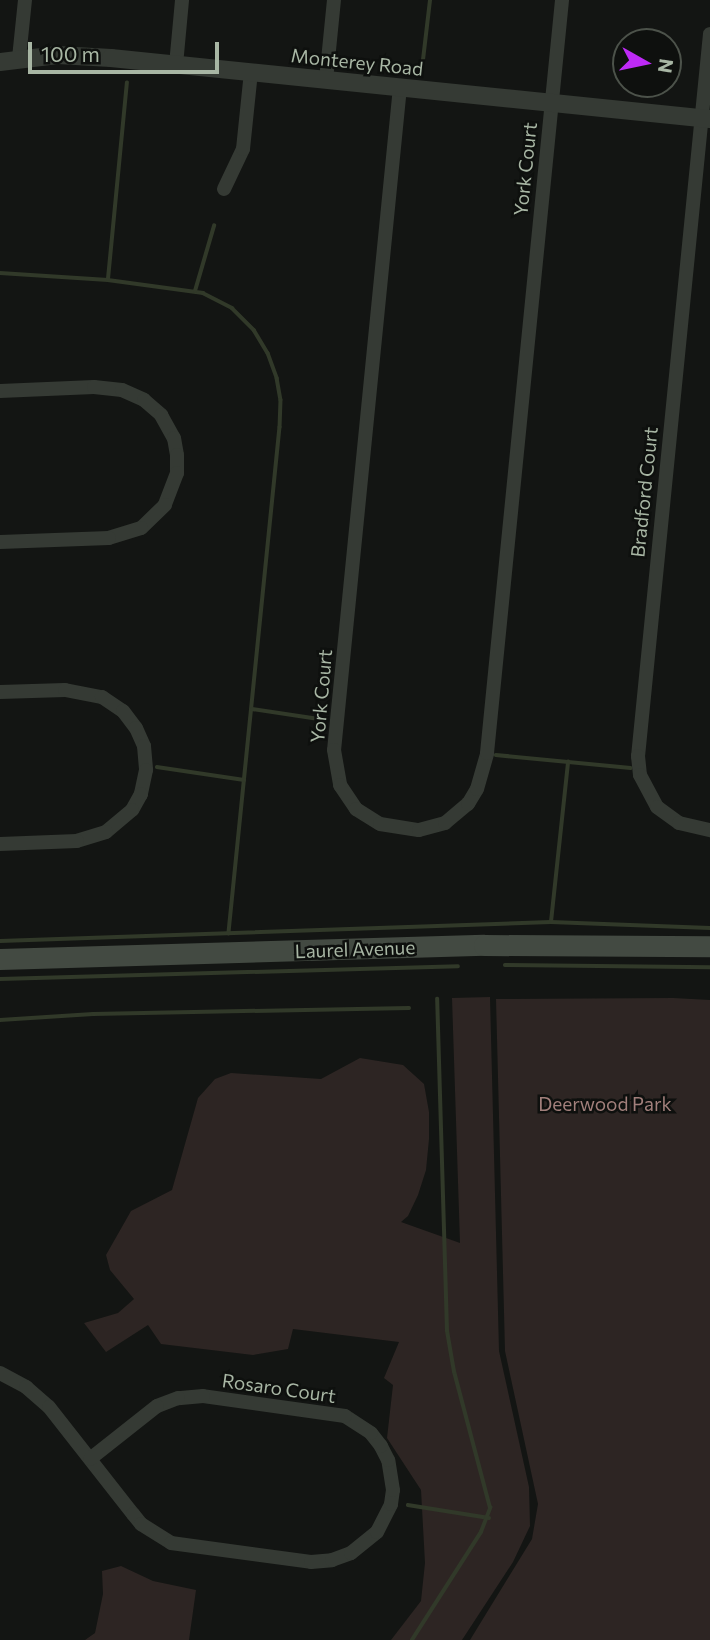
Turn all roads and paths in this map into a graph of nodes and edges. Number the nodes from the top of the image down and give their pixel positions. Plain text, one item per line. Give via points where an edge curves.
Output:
1 (25, 0) edge
2 (182, 0) edge
3 (334, 0) edge
4 (562, 0) edge
5 (710, 34) edge
6 (19, 58) junction
7 (0, 62) edge
8 (176, 65) junction
9 (251, 72) junction
10 (326, 80) junction
11 (400, 87) junction
12 (551, 103) junction
13 (706, 118) edge
14 (223, 189) dead end
15 (0, 391) edge
16 (0, 542) edge
17 (0, 692) edge
18 (710, 830) edge
19 (0, 844) edge
20 (710, 947) edge
21 (0, 959) edge
22 (0, 1373) edge
23 (90, 1459) junction

1 - 6 street
2 - 8 street
3 - 10 street
4 - 12 street, York Court
5 - 13 street, Bradford Court
6 - 7 street, Monterey Road
6 - 8 street, Monterey Road via 85,56
8 - 9 street, Monterey Road
9 - 10 street, Monterey Road
9 - 14 street via 243,149
10 - 11 street, Monterey Road
11 - 12 street, Monterey Road
11 - 12 street, York Court via 334,750 340,785 356,809 380,824 407,830 431,828 456,815 477,789 487,753
12 - 13 street, Monterey Road
13 - 18 street, Bradford Court via 638,757 640,775 657,807 678,823
15 - 16 street via 94,387 122,390 144,400 161,415 174,438 177,473 165,505 141,528 109,538
17 - 19 street via 65,690 103,697 136,728 146,770 132,810 106,832 77,841
20 - 21 main road, Laurel Avenue via 480,945
22 - 23 street, Rosaro Court via 37,1395
23 - 23 street, Rosaro Court via 141,1524 159,1537 187,1546 311,1562 342,1557 365,1544 385,1519 393,1490 381,1446 371,1433 345,1416 203,1396 157,1406

